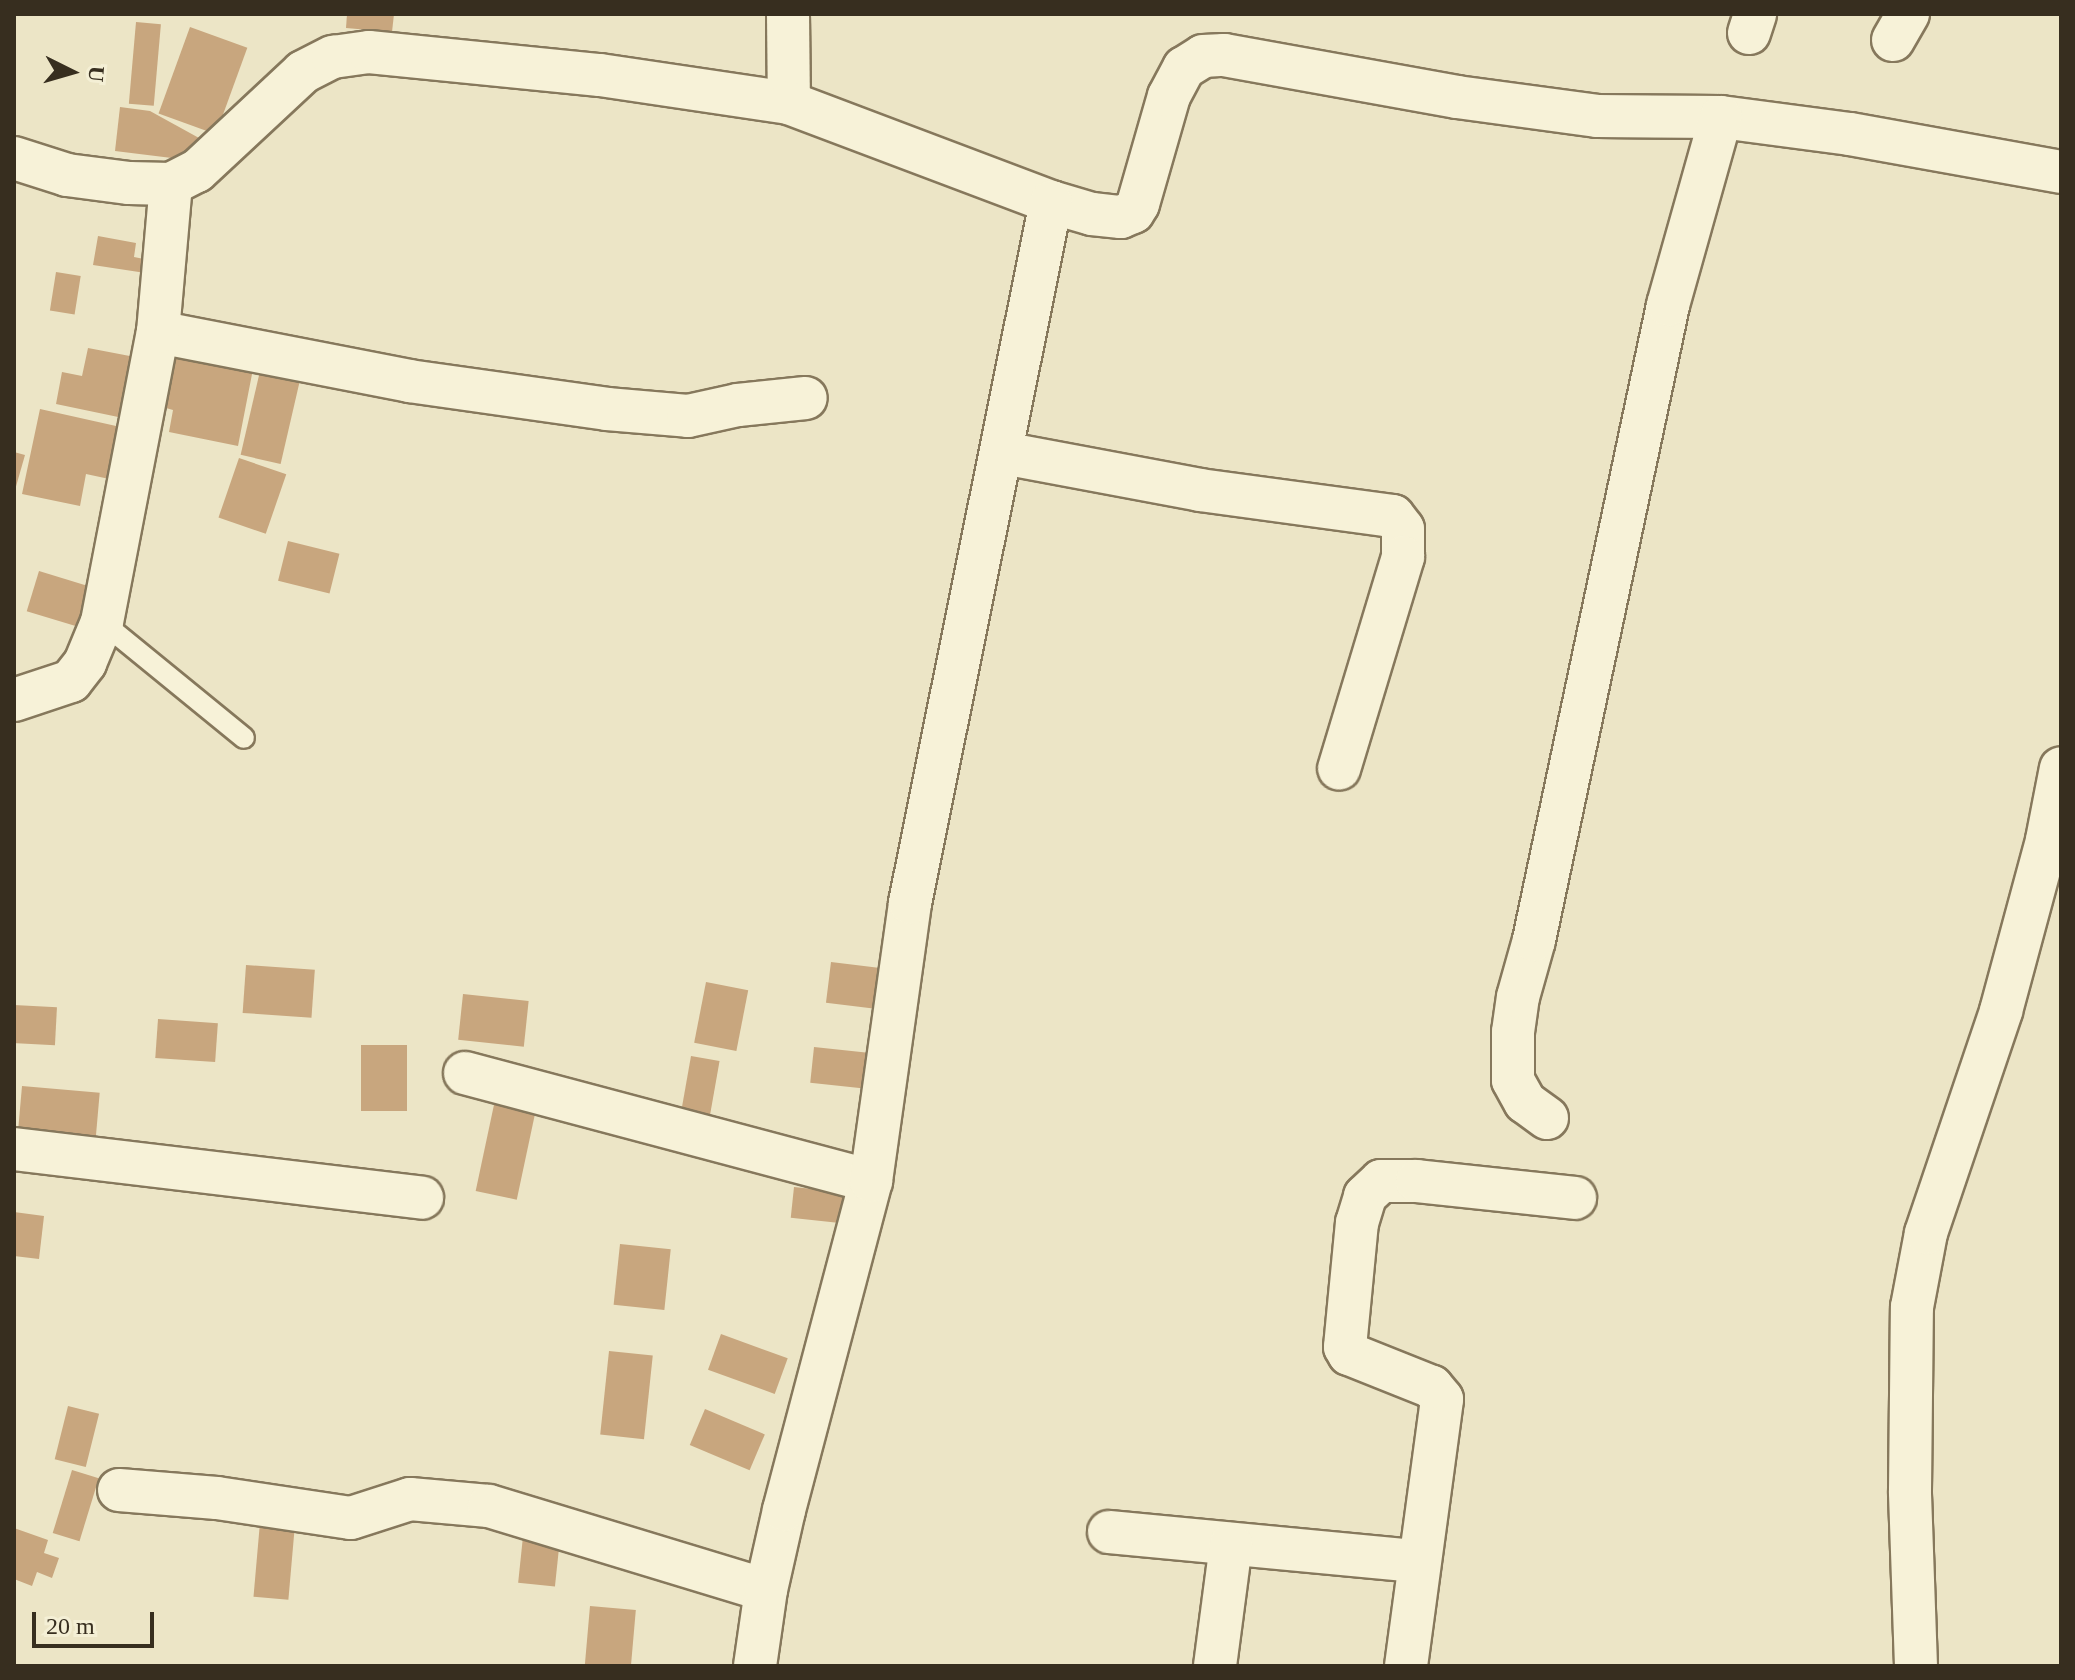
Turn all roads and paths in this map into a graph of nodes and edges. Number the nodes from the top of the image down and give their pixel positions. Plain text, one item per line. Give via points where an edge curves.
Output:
1 (788, 14) edge
2 (789, 103) junction
3 (1721, 117) junction
4 (14, 158) edge
5 (2061, 172) edge
6 (171, 184) junction
7 (1051, 202) junction
8 (158, 332) junction
9 (806, 398) dead end
10 (1003, 453) junction
11 (102, 622) junction
12 (14, 700) edge
13 (244, 738) dead end
14 (2061, 768) edge
15 (1339, 769) dead end
16 (465, 1073) dead end
17 (1547, 1118) dead end
18 (14, 1149) edge
19 (871, 1181) junction
20 (422, 1198) dead end
21 (1575, 1198) dead end
22 (119, 1490) dead end
23 (1109, 1532) dead end
24 (1231, 1544) junction
25 (1417, 1561) junction
26 (766, 1590) junction
27 (755, 1666) edge
28 (1215, 1666) edge
29 (1406, 1666) edge
30 (1916, 1666) edge

1 - 2 street
2 - 6 street via 585,73 369,52 333,57 303,72 197,171
2 - 7 street
3 - 5 street
3 - 7 street via 1597,116 1224,55 1203,56 1184,68 1169,96 1133,212 1111,217
3 - 17 street via 1668,305 1518,997 1513,1080 1525,1102
4 - 6 street via 67,175
6 - 8 street
7 - 10 street
8 - 9 street via 409,381 607,409 688,416
8 - 11 street
10 - 15 street via 1200,490 1393,516 1403,529 1403,557
10 - 19 street via 974,570 910,903
11 - 12 street via 85,663 71,681
11 - 13 lane
14 - 30 street via 2001,1011 1926,1233 1912,1307 1910,1491
16 - 19 street
18 - 20 street
19 - 26 street
21 - 25 street via 1417,1181 1381,1181 1365,1196 1357,1223 1345,1347 1349,1354 1432,1387 1442,1399
22 - 26 street via 351,1518 410,1499 489,1506
23 - 24 street
24 - 25 street
24 - 28 street
25 - 29 street
26 - 27 street

